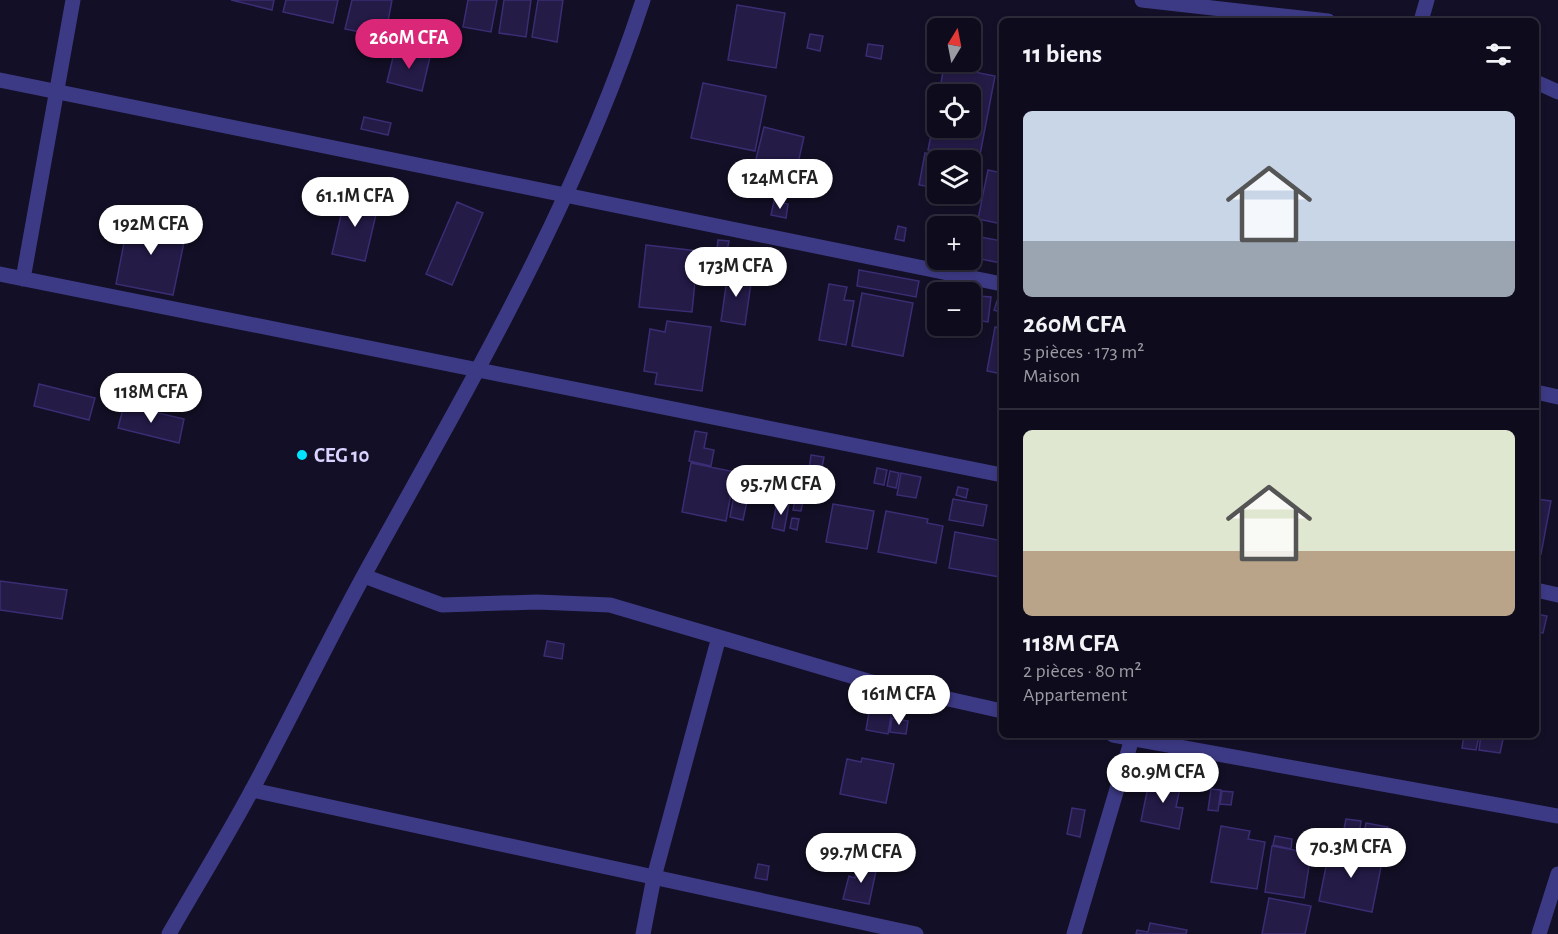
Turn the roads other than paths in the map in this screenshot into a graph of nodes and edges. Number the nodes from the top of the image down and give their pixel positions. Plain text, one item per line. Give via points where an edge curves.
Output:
1 (73, 0) edge
2 (643, 0) edge
3 (1143, 0) edge
4 (1427, 0) edge
5 (1182, 2) edge
6 (1305, 18) edge
7 (1422, 18) edge
8 (0, 80) edge
9 (1539, 83) edge
10 (57, 92) junction
11 (1558, 92) edge
12 (566, 195) junction
13 (0, 274) edge
14 (23, 279) junction
15 (999, 283) edge
16 (479, 368) junction
17 (1539, 393) edge
18 (1558, 397) edge
19 (999, 474) edge
20 (364, 576) junction
21 (1539, 591) edge
22 (1558, 595) edge
23 (719, 637) junction
24 (999, 710) edge
25 (1133, 738) edge
26 (1138, 738) edge
27 (252, 790) junction
28 (1558, 816) edge
29 (1558, 874) edge
30 (654, 877) junction
31 (169, 934) edge
32 (643, 934) edge
33 (916, 934) edge
34 (1074, 934) edge
35 (1539, 934) edge

1 - 10 street
2 - 12 street
3 - 5 street
4 - 7 street
5 - 6 street
8 - 10 street
9 - 11 street
10 - 12 street
10 - 14 street
12 - 15 street
12 - 16 street
13 - 14 street
14 - 16 street
16 - 19 street
16 - 20 street
17 - 18 street
20 - 23 street via 442,605 610,605
20 - 27 street
21 - 22 street
23 - 24 street via 868,681
23 - 30 street
25 - 34 street
26 - 28 street
27 - 30 street
27 - 31 street
29 - 35 street
30 - 32 street
30 - 33 street

